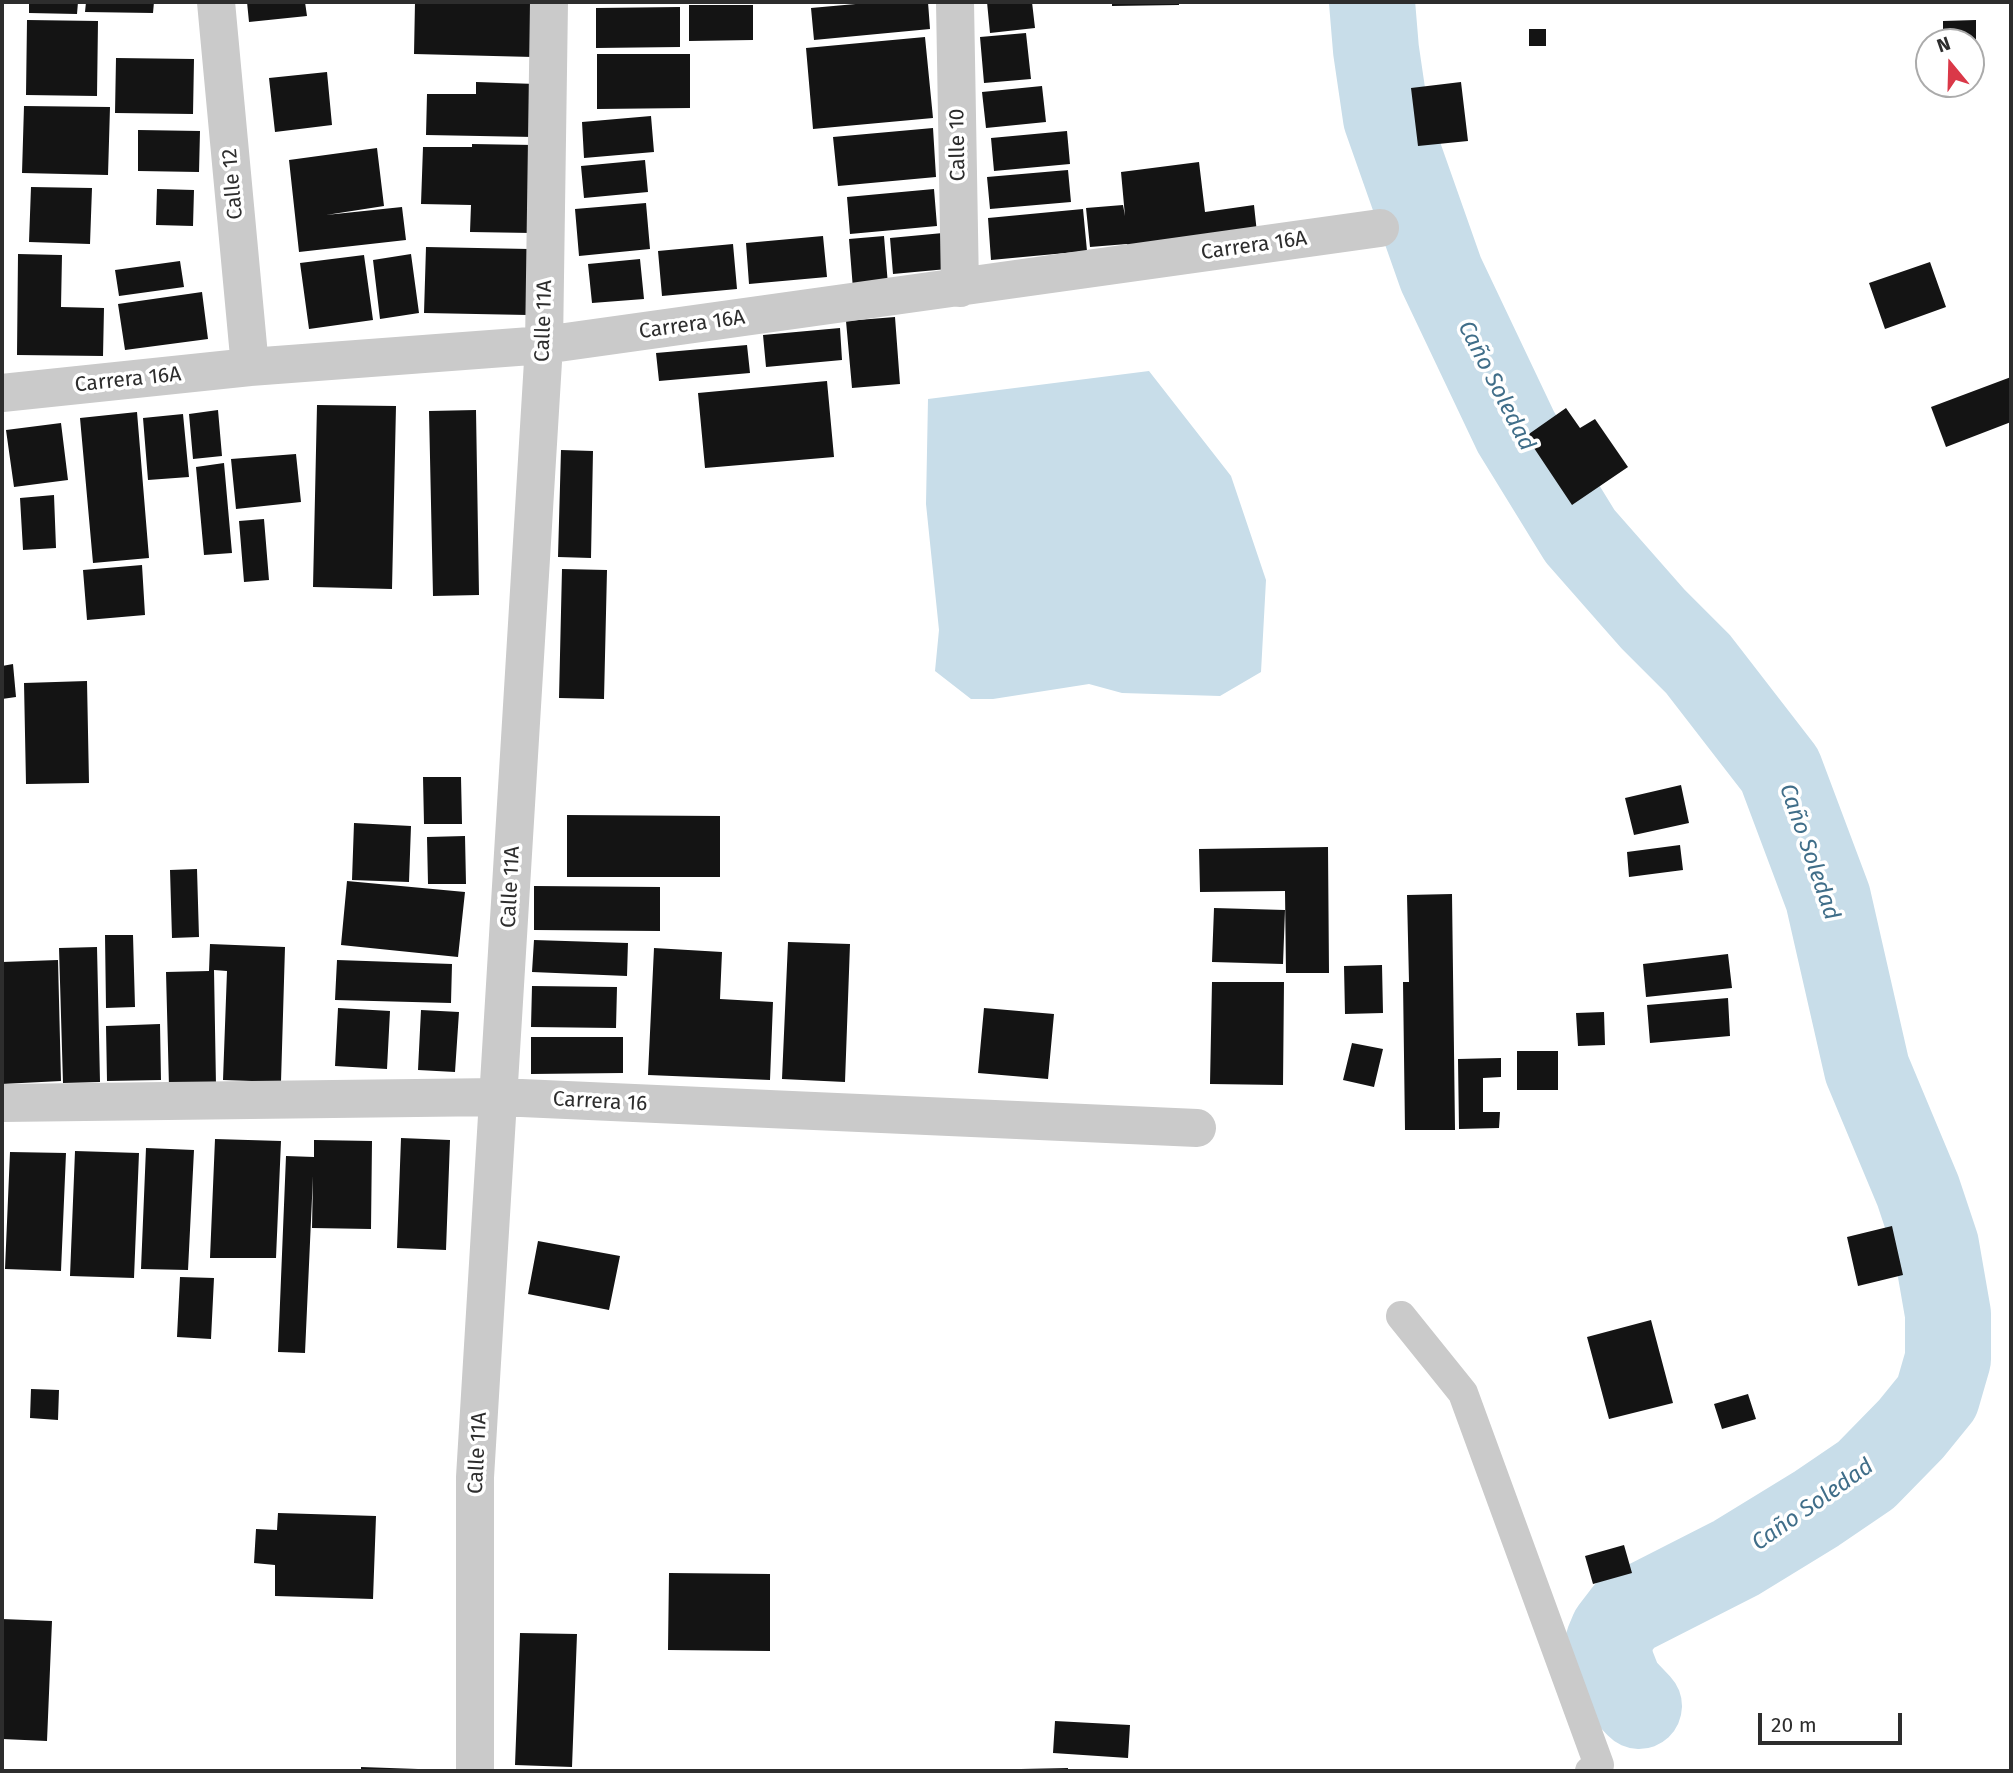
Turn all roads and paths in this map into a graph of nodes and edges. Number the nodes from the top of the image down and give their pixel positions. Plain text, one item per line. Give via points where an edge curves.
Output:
1 (216, 2) edge
2 (549, 2) edge
3 (955, 2) edge
4 (1380, 228) dead end
5 (960, 288) junction
6 (544, 345) junction
7 (250, 367) junction
8 (2, 393) edge
9 (499, 1097) junction
10 (2, 1103) edge
11 (1197, 1129) dead end
12 (1401, 1316) dead end
13 (475, 1771) edge
14 (1590, 1771) edge

1 - 7 street, Calle 12
2 - 6 street, Calle 11A
3 - 5 street, Calle 10
4 - 5 street, Carrera 16A
5 - 6 street, Carrera 16A
6 - 7 street, Carrera 16A
6 - 9 street, Calle 11A
7 - 8 street, Carrera 16A
9 - 10 street, Carrera 16
9 - 11 street, Carrera 16
9 - 13 street, Calle 11A via 475,1477
12 - 14 lane via 1463,1393 1599,1765

